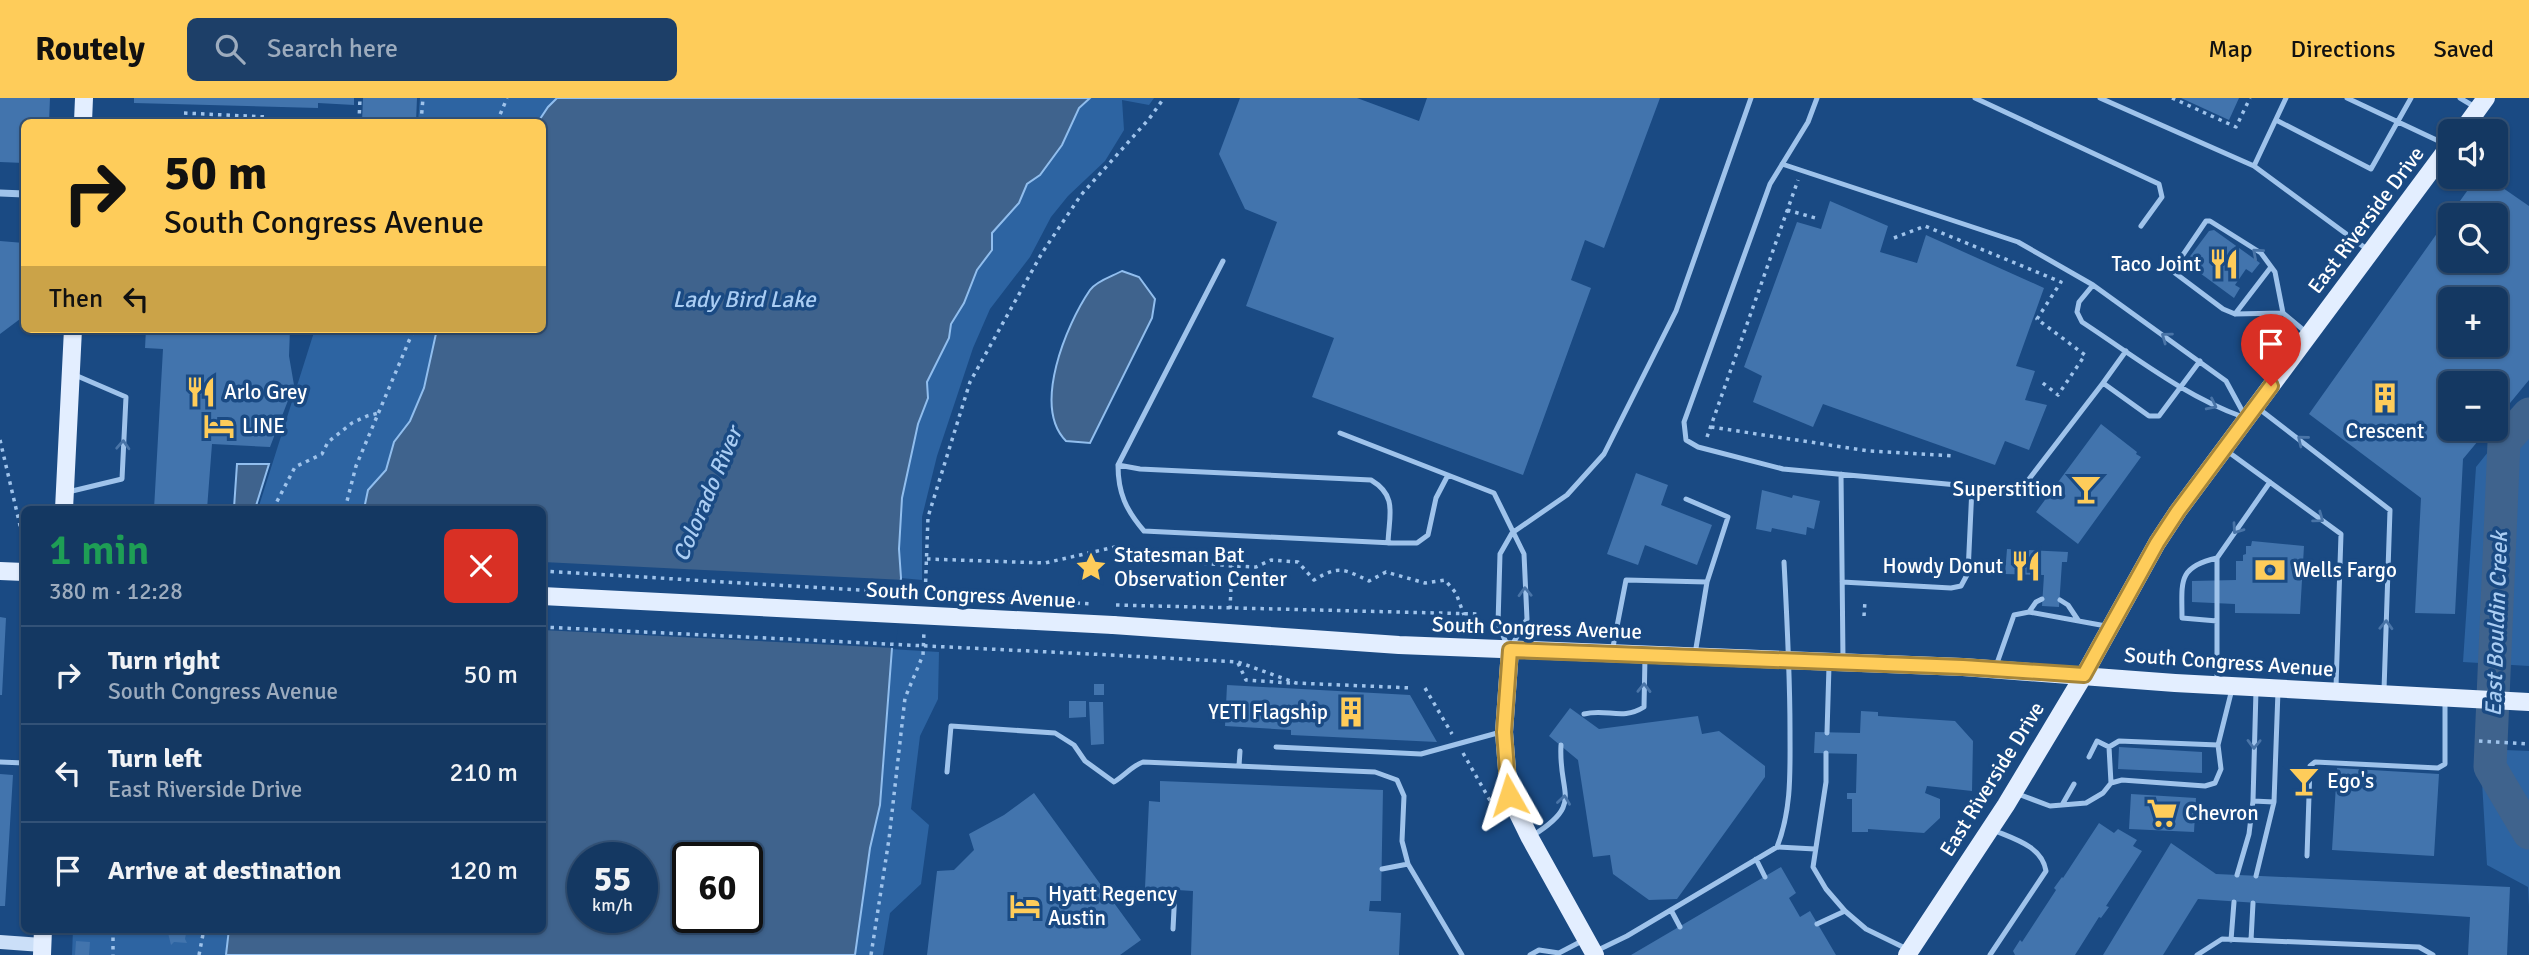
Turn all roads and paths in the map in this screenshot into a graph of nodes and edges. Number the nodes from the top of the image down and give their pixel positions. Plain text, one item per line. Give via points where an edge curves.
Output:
1 (84, 98) edge
2 (360, 98) edge
3 (422, 98) edge
4 (507, 98) edge
5 (1164, 98) edge
6 (1751, 98) edge
7 (1817, 98) edge
8 (1975, 98) edge
9 (2100, 98) edge
10 (2172, 98) edge
11 (2249, 98) edge
12 (2286, 98) edge
13 (2347, 98) edge
14 (2411, 98) edge
15 (2460, 98) edge
16 (2482, 104) edge
17 (267, 117) dead end
18 (183, 118) edge
19 (83, 119) edge
20 (359, 119) edge
21 (421, 119) edge
22 (498, 119) edge
23 (2471, 119) edge
24 (2276, 120) junction
25 (2397, 122) junction
26 (2438, 141) edge
27 (2438, 162) edge
28 (1782, 164) junction
29 (2254, 166) junction
30 (1801, 171) junction
31 (0, 193) edge
32 (21, 194) edge
33 (1787, 210) junction
34 (1819, 219) dead end
35 (2141, 226) dead end
36 (1894, 239) dead end
37 (2371, 251) junction
38 (1223, 261) dead end
39 (2271, 267) junction
40 (2093, 285) junction
41 (2283, 313) junction
42 (2235, 314) junction
43 (73, 333) edge
44 (412, 333) edge
45 (2309, 335) junction
46 (2126, 351) junction
47 (2200, 361) junction
48 (70, 373) junction
49 (2039, 380) dead end
50 (2103, 383) junction
51 (2180, 387) junction
52 (2251, 412) junction
53 (379, 413) junction
54 (1711, 427) junction
55 (1340, 433) dead end
56 (0, 440) edge
57 (1703, 449) junction
58 (2224, 449) junction
59 (1954, 456) dead end
60 (1118, 465) junction
61 (1841, 474) junction
62 (1448, 475) junction
63 (2270, 482) junction
64 (1972, 487) junction
65 (1686, 499) dead end
66 (64, 501) edge
67 (274, 506) edge
68 (346, 506) edge
69 (21, 530) edge
70 (1512, 533) junction
71 (1388, 543) junction
72 (2217, 558) junction
73 (927, 559) junction
74 (1784, 562) dead end
75 (1232, 566) junction
76 (0, 571) edge
77 (546, 571) edge
78 (21, 572) edge
79 (1707, 582) junction
80 (1842, 582) junction
81 (546, 596) edge
82 (2042, 599) dead end
83 (925, 600) dead end
84 (2060, 600) dead end
85 (1865, 601) dead end
86 (1100, 605) dead end
87 (1114, 606) dead end
88 (1230, 609) junction
89 (2029, 612) junction
90 (1478, 614) dead end
91 (1464, 615) junction
92 (1864, 616) dead end
93 (2078, 620) junction
94 (2217, 621) junction
95 (546, 627) edge
96 (2110, 627) junction
97 (924, 628) dead end
98 (1510, 650) junction
99 (1611, 654) junction
100 (1645, 655) junction
101 (1694, 657) junction
102 (1790, 661) junction
103 (1238, 662) junction
104 (1836, 662) junction
105 (1995, 669) junction
106 (2084, 675) junction
107 (1296, 683) junction
108 (2225, 685) junction
109 (2256, 687) junction
110 (1412, 688) dead end
111 (1425, 688) dead end
112 (2278, 688) junction
113 (2336, 691) junction
114 (2384, 694) junction
115 (2445, 697) junction
116 (2528, 702) edge
117 (1584, 714) dead end
118 (1504, 732) junction
119 (1827, 733) dead end
120 (2479, 741) dead end
121 (1457, 743) junction
122 (2529, 744) edge
123 (2218, 745) junction
124 (1561, 746) dead end
125 (1276, 747) dead end
126 (2109, 747) junction
127 (1240, 751) dead end
128 (1826, 753) dead end
129 (2089, 757) dead end
130 (0, 762) edge
131 (21, 763) edge
132 (1239, 766) junction
133 (947, 772) dead end
134 (2111, 783) junction
135 (2074, 785) dead end
136 (2014, 792) junction
137 (2253, 801) junction
138 (2274, 802) junction
139 (1492, 805) dead end
140 (2062, 805) junction
141 (1990, 828) junction
142 (1530, 838) junction
143 (1777, 847) junction
144 (1815, 849) junction
145 (2307, 856) dead end
146 (1756, 859) junction
147 (1408, 864) junction
148 (1382, 869) dead end
149 (2237, 875) dead end
150 (2256, 876) dead end
151 (1765, 877) dead end
152 (1175, 890) dead end
153 (2234, 902) dead end
154 (2253, 903) dead end
155 (1671, 910) junction
156 (1845, 911) junction
157 (1817, 923) dead end
158 (1680, 927) dead end
159 (1173, 929) dead end
160 (114, 933) edge
161 (203, 933) edge
162 (2231, 940) junction
163 (2251, 940) junction
164 (0, 942) edge
165 (42, 943) edge
166 (1591, 949) edge
167 (1908, 953) edge
168 (1559, 954) edge
169 (113, 955) edge
170 (199, 955) edge
171 (872, 955) edge
172 (1462, 955) edge
173 (1530, 955) edge
174 (1990, 955) edge
175 (2197, 955) edge
176 (2433, 955) edge

1 - 19 main road
2 - 20 path
3 - 21 path
4 - 22 path
5 - 73 path via 1065,218 1015,297 970,382 932,498
6 - 70 lane via 1676,311 1604,454 1567,495
7 - 28 lane
8 - 35 lane via 2159,184 2162,197
9 - 29 lane
10 - 11 path via 2236,127
12 - 24 lane
13 - 25 lane
14 - 25 lane
15 - 16 lane
16 - 23 main road
17 - 18 path
24 - 25 lane via 2371,169
24 - 29 lane
25 - 26 lane
27 - 37 main road, East Riverside Drive
28 - 30 lane
28 - 57 lane via 1770,184 1684,422 1686,440
29 - 37 lane
30 - 33 path
30 - 40 lane via 2018,242
31 - 32 street
33 - 34 path
33 - 54 path
36 - 49 path via 1924,226 2061,282 2037,319 2085,355 2058,395
37 - 45 main road, East Riverside Drive
38 - 60 lane
39 - 41 lane
39 - 42 lane
39 -> 42 lane via 2260,253 2206,221 2175,273
40 - 46 lane via 2077,312 2082,322
47 -> 40 lane
41 - 42 lane
41 - 45 lane
43 - 48 main road
44 - 53 path
45 - 52 main road, East Riverside Drive
46 - 50 lane
46 - 51 lane
47 - 51 lane
47 - 52 lane via 2226,381
48 - 66 main road
66 -> 48 lane via 122,480 126,397
50 - 51 lane via 2149,416 2159,416
50 - 64 lane via 2026,483 2012,490
51 -> 52 lane via 2213,406
52 - 58 main road, East Riverside Drive
114 -> 52 lane via 2390,510 2277,420
53 - 67 path via 356,420 328,442 322,454 293,469
53 - 68 path
54 - 57 path
54 - 59 path via 1869,450
55 - 62 lane
56 - 69 path
57 - 61 lane via 1783,469
58 - 63 lane
58 - 96 main road, East Riverside Drive via 2157,543
60 - 71 lane via 1123,503 1144,531
60 - 71 lane via 1371,480 1389,495
61 - 64 lane
61 - 80 lane
62 - 70 lane via 1494,493
62 - 71 lane via 1436,498 1428,535 1417,543
63 -> 72 lane
63 -> 113 lane via 2341,534
64 - 80 lane via 1968,573 1961,586
65 - 79 lane via 1728,517
70 - 98 lane via 1500,554 1498,599 1498,624
98 -> 70 lane via 1527,619 1524,554
72 - 94 lane
72 - 94 lane via 2196,563 2182,579 2182,618
73 - 75 path via 1045,563 1115,547 1139,556
73 - 83 path
74 - 102 lane
75 - 88 path
75 - 91 path via 1256,567 1271,560 1298,562 1314,580 1343,568 1369,581 1387,572 1425,583 1445,580
76 - 78 main road
77 - 86 path, bridge
79 - 99 lane via 1626,580
79 - 101 lane
80 - 104 lane
81 - 98 main road, South Congress Avenue, bridge
82 - 89 lane
84 - 93 lane
85 - 92 path
87 - 88 path
88 - 91 path
89 - 93 lane
89 - 105 lane via 2014,615
90 - 91 path
93 - 96 lane
94 - 108 lane
95 - 103 path, bridge
96 - 106 main road, East Riverside Drive
97 - 171 path via 923,655 905,698
98 - 99 main road, South Congress Avenue
98 - 118 main road
99 - 100 main road, South Congress Avenue
100 - 101 main road, South Congress Avenue
117 -> 100 lane via 1632,715 1644,707
101 - 102 main road, South Congress Avenue
102 - 104 main road, South Congress Avenue
102 - 143 lane via 1789,803
103 - 107 path
103 - 107 path via 1246,680
104 - 105 main road, South Congress Avenue
104 - 119 lane
105 - 106 main road, South Congress Avenue
106 - 108 main road, South Congress Avenue
106 - 136 main road, East Riverside Drive
107 - 110 path
108 - 109 main road, South Congress Avenue
108 - 123 lane
109 - 112 main road, South Congress Avenue
109 -> 137 lane
111 - 121 path
112 - 113 main road, South Congress Avenue
112 - 138 lane
113 - 114 main road, South Congress Avenue
114 - 115 main road, South Congress Avenue
115 - 116 main road, South Congress Avenue
115 - 145 lane via 2445,765 2315,762 2310,766
118 - 121 lane
118 - 142 main road via 1509,795
120 - 122 path
121 - 125 lane via 1421,754
121 - 139 path
123 - 126 lane via 2119,741
123 - 134 lane via 2221,769 2216,783
142 -> 124 lane via 1558,819 1563,809 1566,789
126 - 129 lane via 2097,741
126 - 134 lane
127 - 132 lane
128 - 144 lane
130 - 131 lane
132 - 133 lane via 1143,762 1115,782 1055,733 951,726
132 - 147 lane via 1375,772 1396,780 1404,796 1402,841
134 - 140 lane via 2086,803
135 - 140 lane
136 - 140 lane via 2050,806
136 - 141 main road, East Riverside Drive
137 - 138 lane
137 - 149 lane
138 - 150 lane
141 - 167 main road, East Riverside Drive
141 - 174 lane via 2036,850 2046,871
142 - 166 main road
143 - 144 lane
143 - 146 lane
144 - 156 lane via 1813,867
146 - 151 lane
146 - 155 lane
147 - 148 lane
147 - 172 lane
152 - 159 lane
153 - 162 lane
154 - 163 lane
155 - 158 lane
155 - 166 lane via 1627,936
156 - 157 lane
156 - 167 lane
160 - 169 path
161 - 170 path
162 - 163 lane
162 - 175 lane via 2222,939
163 - 176 lane via 2419,947
164 - 165 main road
166 - 168 lane
168 - 173 lane via 1539,950

